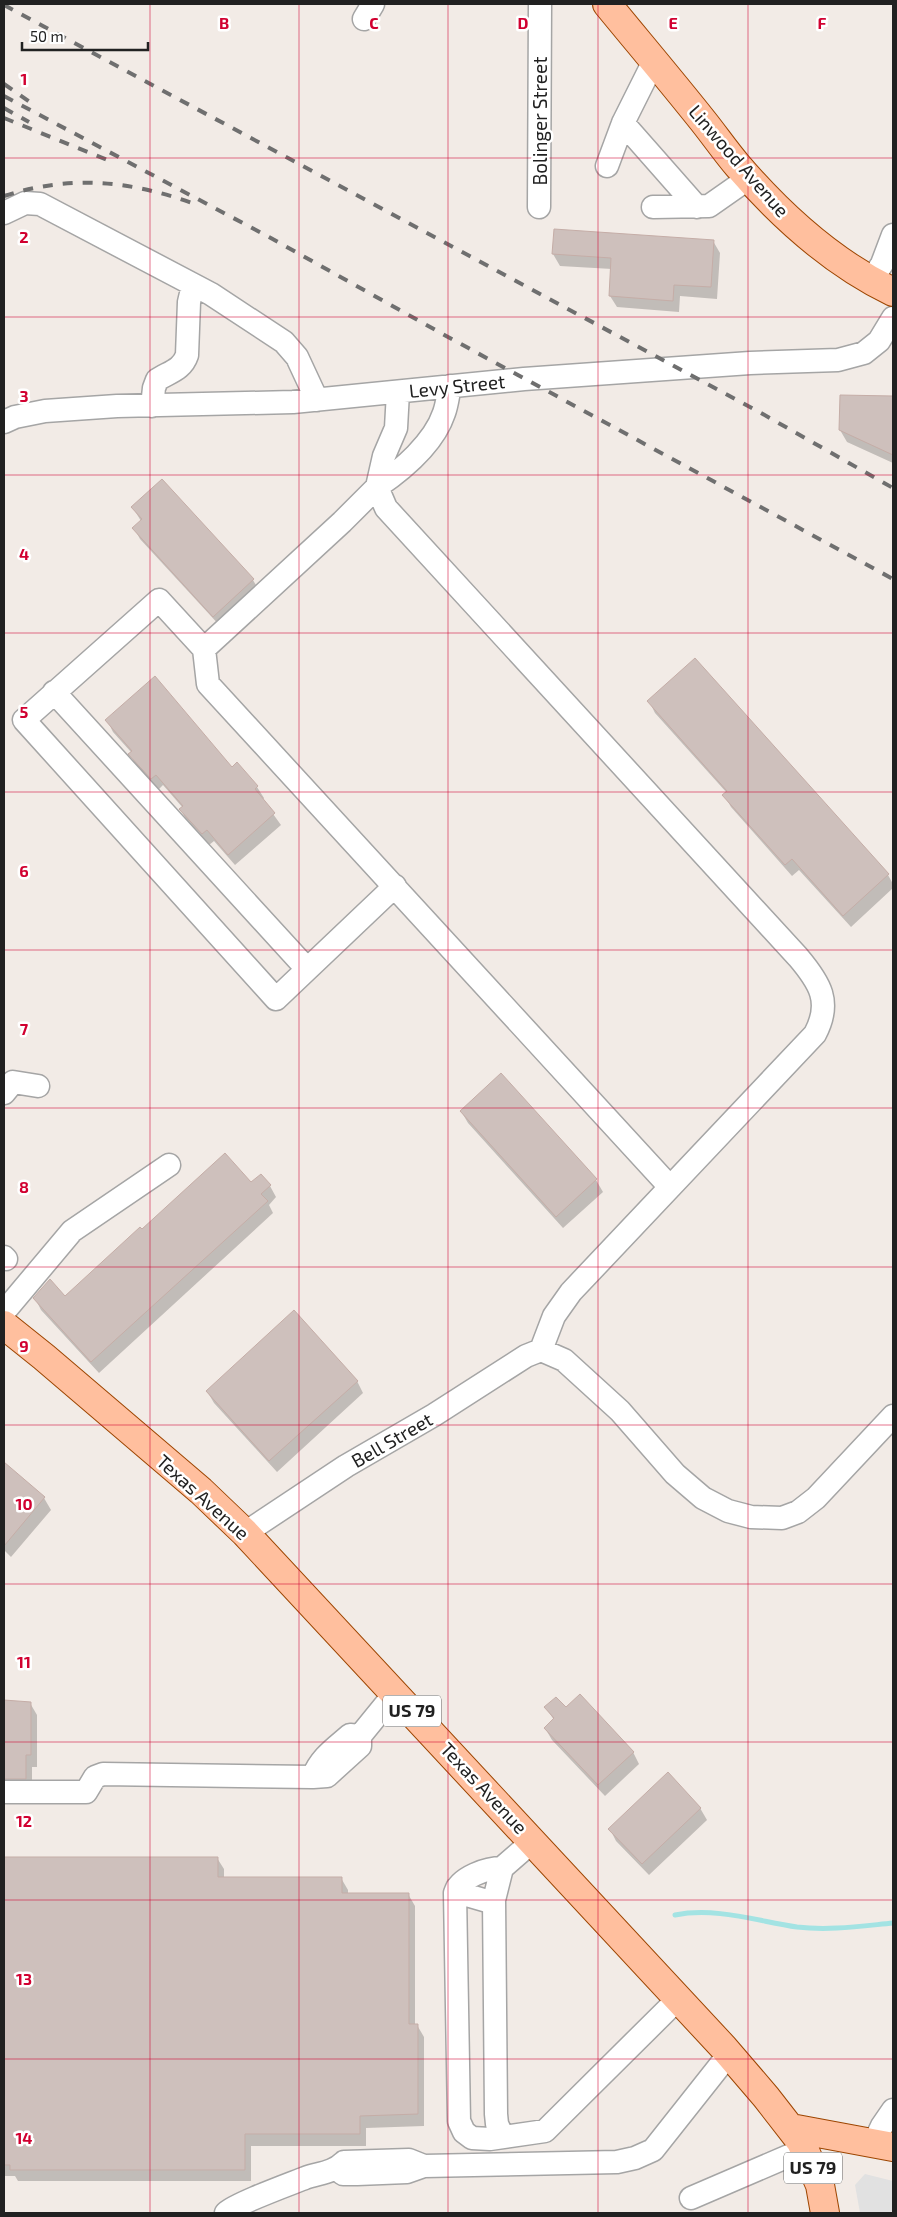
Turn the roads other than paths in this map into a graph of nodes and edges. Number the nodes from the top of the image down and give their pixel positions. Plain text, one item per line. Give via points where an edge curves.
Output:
1 (540, 4) edge
2 (607, 4) edge
3 (654, 61) junction
4 (623, 123) junction
5 (607, 166) dead end
6 (749, 178) junction
7 (539, 207) dead end
8 (653, 207) dead end
9 (697, 207) junction
10 (4, 213) edge
11 (893, 235) edge
12 (193, 285) junction
13 (882, 287) edge
14 (893, 318) edge
15 (450, 386) junction
16 (398, 392) junction
17 (317, 400) junction
18 (152, 406) junction
19 (4, 422) edge
20 (376, 487) junction
21 (204, 649) junction
22 (54, 692) junction
23 (395, 886) junction
24 (307, 969) junction
25 (38, 1086) dead end
26 (4, 1093) edge
27 (169, 1165) dead end
28 (670, 1187) junction
29 (4, 1312) edge
30 (4, 1325) edge
31 (541, 1350) junction
32 (893, 1416) edge
33 (245, 1533) junction
34 (395, 1693) junction
35 (4, 1792) edge
36 (533, 1841) junction
37 (502, 1868) junction
38 (457, 1888) junction
39 (494, 1904) junction
40 (678, 1999) junction
41 (729, 2054) junction
42 (893, 2110) edge
43 (503, 2137) junction
44 (798, 2138) junction
45 (884, 2145) edge
46 (691, 2198) dead end
47 (226, 2213) edge
48 (825, 2213) edge

1 - 7 street, Bolinger Street
2 - 3 main road, Linwood Avenue
3 - 4 street
3 - 6 main road, Linwood Avenue
4 - 5 street
4 - 9 street
6 - 9 street via 709,206
6 - 13 main road, Linwood Avenue via 803,232 847,266
8 - 9 street
10 - 12 street via 25,203 40,204
11 - 13 street via 885,257
12 - 17 street via 284,342 297,357
12 - 18 street via 189,302 187,355 178,369 157,380
14 - 15 street, Levy Street via 879,340 864,353 838,360 666,368
15 - 16 street, Levy Street
15 - 20 street via 445,412 436,431 399,472
16 - 17 street, Levy Street
16 - 20 street via 396,428
17 - 18 street, Levy Street
18 - 19 street, Levy Street via 45,411
20 - 21 street
20 - 28 street via 386,508 798,957 814,976 821,992 824,1004 822,1021 815,1034
21 - 22 street via 159,600
21 - 23 street via 208,684
22 - 24 street
22 - 24 street via 24,720 276,999
23 - 24 street
23 - 28 street
25 - 26 street via 13,1082
27 - 29 street via 72,1231
28 - 31 street via 571,1292 554,1316
30 - 33 main road, Texas Avenue / US 79 via 201,1491
31 - 32 street via 564,1360 620,1412 675,1474 703,1498 728,1511 751,1517 782,1518 798,1512 816,1498
31 - 33 street, Bell Street via 526,1356 346,1466
33 - 34 main road, Texas Avenue / US 79
34 - 35 street via 360,1736 350,1735 318,1764 313,1777 102,1774 95,1777 86,1792
34 - 36 main road, Texas Avenue / US 79
36 - 37 street
36 - 40 main road, Texas Avenue / US 79
37 - 38 street via 490,1868
37 - 39 street
38 - 39 street
38 - 43 street via 459,2121 464,2132 472,2138
39 - 43 street via 496,2114
40 - 41 main road, Texas Avenue / US 79
40 - 43 street via 546,2131
41 - 44 main road, Texas Avenue / US 79
41 - 47 street via 653,2150 635,2158 616,2162 424,2166 408,2172 357,2174 343,2174 337,2169 306,2178
42 - 45 street via 882,2126
44 - 45 main road
44 - 46 street
44 - 48 main road, US 79 via 820,2185

